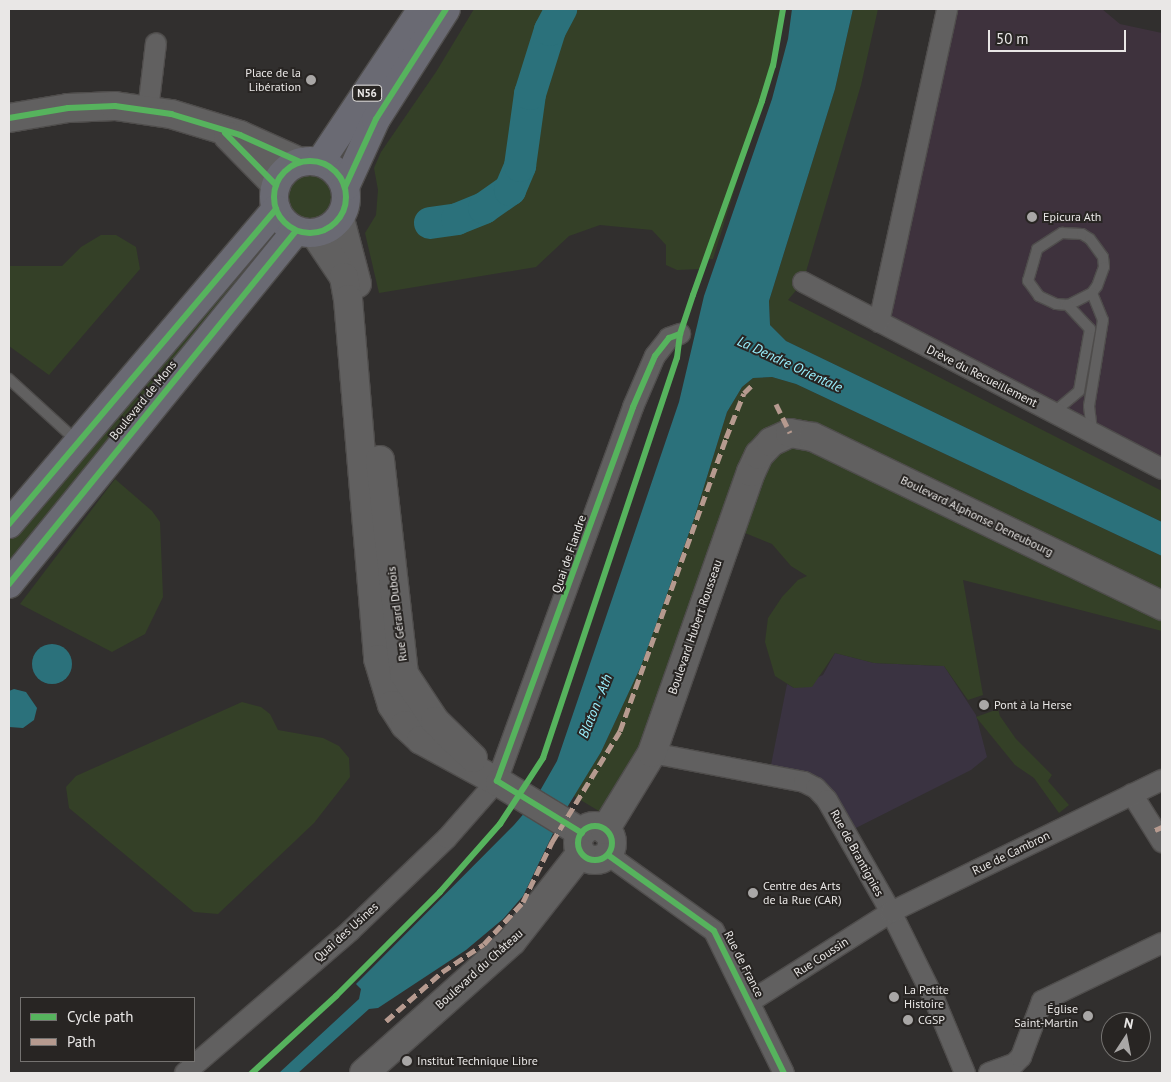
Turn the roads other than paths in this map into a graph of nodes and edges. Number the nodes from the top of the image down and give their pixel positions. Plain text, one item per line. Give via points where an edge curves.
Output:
1 (947, 9) edge
2 (437, 13) edge
3 (156, 43) dead end
4 (148, 110) junction
5 (9, 118) edge
6 (225, 133) junction
7 (310, 162) junction
8 (345, 187) junction
9 (276, 197) junction
10 (340, 219) junction
11 (306, 232) junction
12 (803, 282) dead end
13 (1092, 293) junction
14 (1068, 305) junction
15 (879, 322) junction
16 (675, 336) dead end
17 (9, 379) edge
18 (1053, 413) junction
19 (1092, 432) junction
20 (790, 434) joint
21 (80, 443) junction
22 (1162, 469) edge
23 (9, 524) edge
24 (9, 584) edge
25 (1162, 606) edge
26 (652, 753) junction
27 (1162, 780) edge
28 (507, 787) junction
29 (1132, 794) junction
30 (1160, 833) edge
31 (589, 839) junction
32 (891, 912) junction
33 (1162, 943) edge
34 (751, 1001) junction
35 (186, 1073) edge
36 (364, 1073) edge
37 (784, 1073) edge
38 (965, 1073) edge
39 (989, 1073) edge

1 - 15 street
2 - 7 main road, N56
2 - 8 main road, N56 via 376,119
3 - 4 street
4 - 5 street via 116,106 68,108
4 - 6 street via 171,114
6 - 7 street via 248,138
6 - 9 street
7 - 8 main road via 340,176
7 - 9 main road via 285,171
8 - 10 main road via 347,198
9 - 11 main road via 283,222
9 - 21 main road, Boulevard de Mons
10 - 11 main road via 329,229
10 - 28 street, Rue Gérard Dubois via 356,275 363,336 369,357 404,674 435,721
11 - 24 main road, Boulevard de Mons
11 - 28 street, Rue Gérard Dubois via 344,277 348,298 382,681 400,718 421,740
12 - 15 street, Drève du Recueillement
13 - 14 lane
13 - 14 lane via 1101,278 1103,257 1090,239 1082,234 1062,233 1037,249 1028,281 1039,296 1056,304
13 - 19 lane via 1103,320 1089,406
14 - 18 lane via 1090,329 1078,391
15 - 18 street, Drève du Recueillement
16 - 28 street, Quai de Flandre via 655,356 633,407
17 - 21 lane
18 - 19 street, Drève du Recueillement
19 - 22 street, Drève du Recueillement
20 - 25 street, Boulevard Alphonse Deneubourg via 813,437
20 - 26 street, Boulevard Hubert Rousseau via 772,442 759,455 751,472
21 - 23 main road, Boulevard de Mons
26 - 31 street, Boulevard Hubert Rousseau
26 - 32 street, Rue de Brantignies via 804,782 816,788 828,800
27 - 29 street, Rue de Cambron
28 - 31 street
28 - 35 street, Quai des Usines via 447,838 350,931
29 - 30 street
29 - 32 street, Rue de Cambron
31 - 34 street, Rue de France via 710,925
31 - 36 street, Boulevard du Château via 512,941
32 - 34 street, Rue Coussin
32 - 38 street, Rue de Brantignies via 935,1001
33 - 39 street via 1042,1001 1021,1057 1014,1064
34 - 37 street, Rue de France

